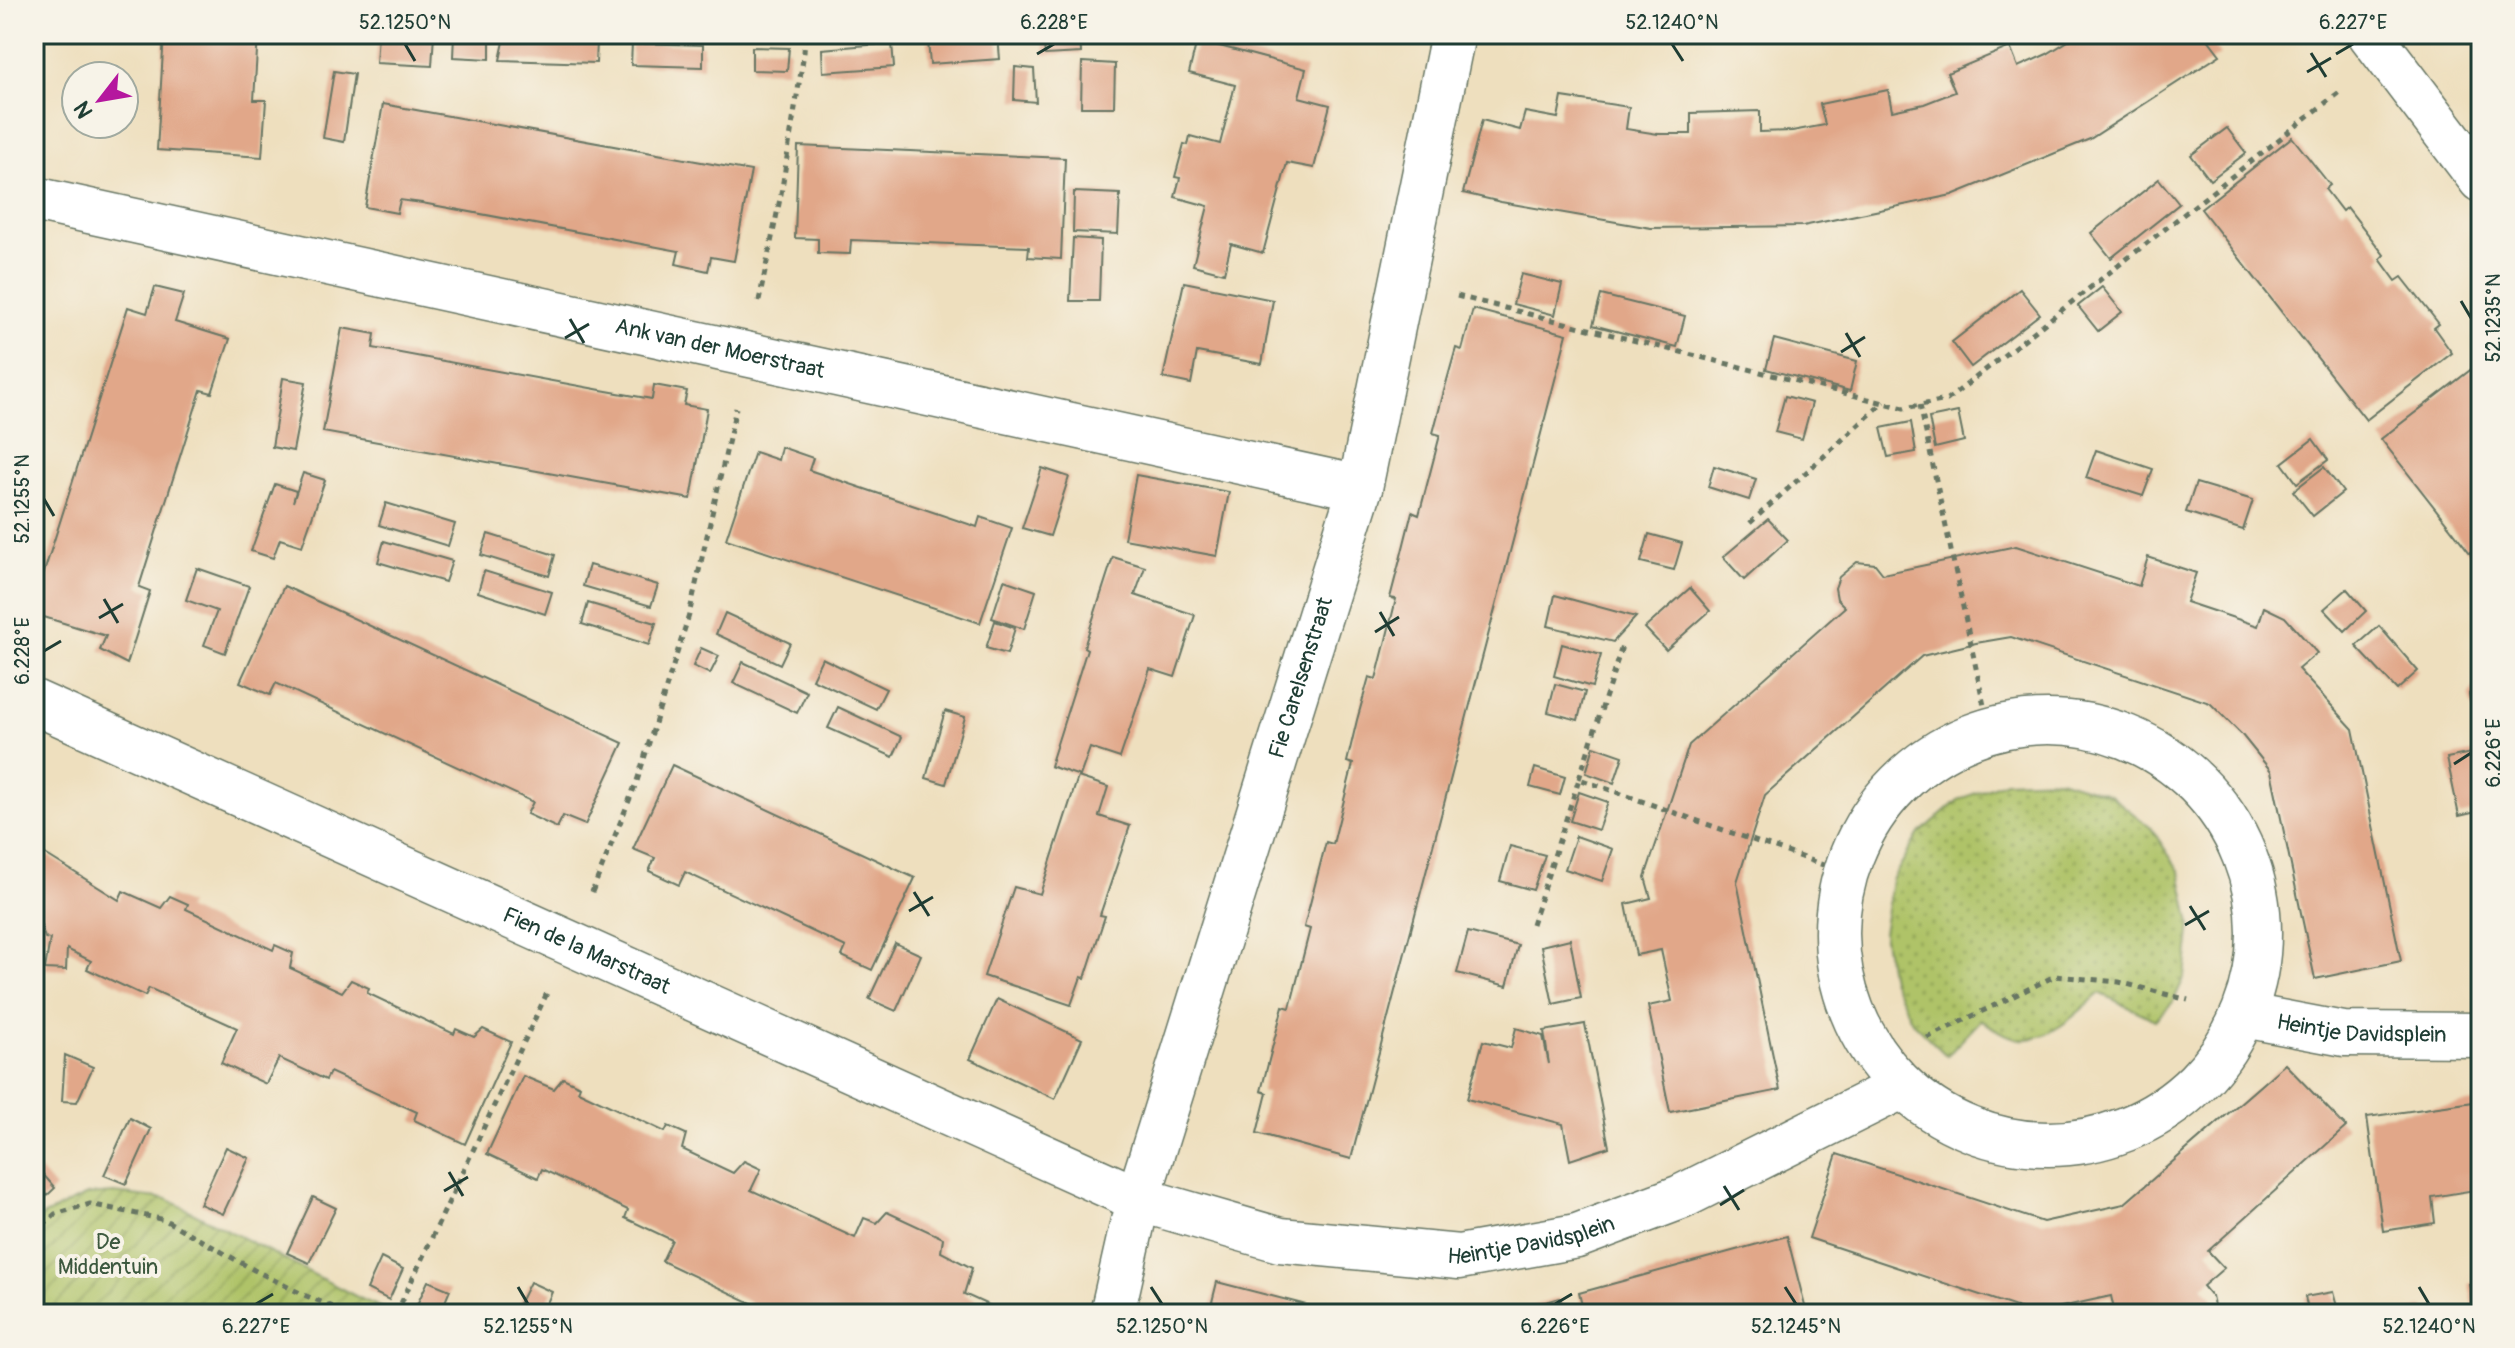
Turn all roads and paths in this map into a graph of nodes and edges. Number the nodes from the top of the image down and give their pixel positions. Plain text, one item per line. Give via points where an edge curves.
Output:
1 (805, 34) edge
2 (1453, 34) edge
3 (2378, 45) edge
4 (2481, 180) edge
5 (34, 199) edge
6 (1402, 282) junction
7 (748, 354) junction
8 (1884, 402) junction
9 (1920, 405) junction
10 (1360, 488) junction
11 (1750, 523) dead end
12 (1623, 643) dead end
13 (34, 702) edge
14 (1989, 729) junction
15 (1579, 779) junction
16 (1843, 872) junction
17 (1532, 924) dead end
18 (571, 943) junction
19 (2243, 1015) junction
20 (2481, 1035) edge
21 (1890, 1074) junction
22 (1138, 1199) junction
23 (34, 1233) edge
24 (351, 1314) edge
25 (396, 1314) edge
26 (1112, 1314) edge

1 - 7 path via 781,194
2 - 6 street, Fie Carelsenstraat
3 - 4 street
3 - 9 path via 1947,400
5 - 7 street, Ank van der Moerstraat
6 - 8 path
6 - 10 street, Fie Carelsenstraat
7 - 10 street, Ank van der Moerstraat
7 - 18 path via 689,615 637,781
8 - 9 path via 1904,408
8 - 11 path
9 - 14 path
10 - 22 street, Fie Carelsenstraat
12 - 15 path
13 - 18 street, Fien de la Marstraat
14 - 16 street, Heintje Davidsplein via 1938,750 1876,806
14 - 19 street, Heintje Davidsplein via 2044,720 2135,740 2192,778 2220,810 2253,879 2258,961
15 - 16 path
15 - 17 path
16 - 21 street, Heintje Davidsplein via 1835,954 1858,1030
18 - 22 street, Fien de la Marstraat
18 - 25 path
19 - 20 street, Heintje Davidsplein via 2344,1034
19 - 21 path via 2119,982 2055,976
19 - 21 street, Heintje Davidsplein via 2208,1072 2174,1104 2105,1138 2069,1145 1984,1137
21 - 22 street, Heintje Davidsplein via 1681,1197 1577,1236 1459,1257 1280,1240
22 - 26 street, Fie Carelsenstraat
23 - 24 path via 55,1214 90,1204 165,1220 254,1270

